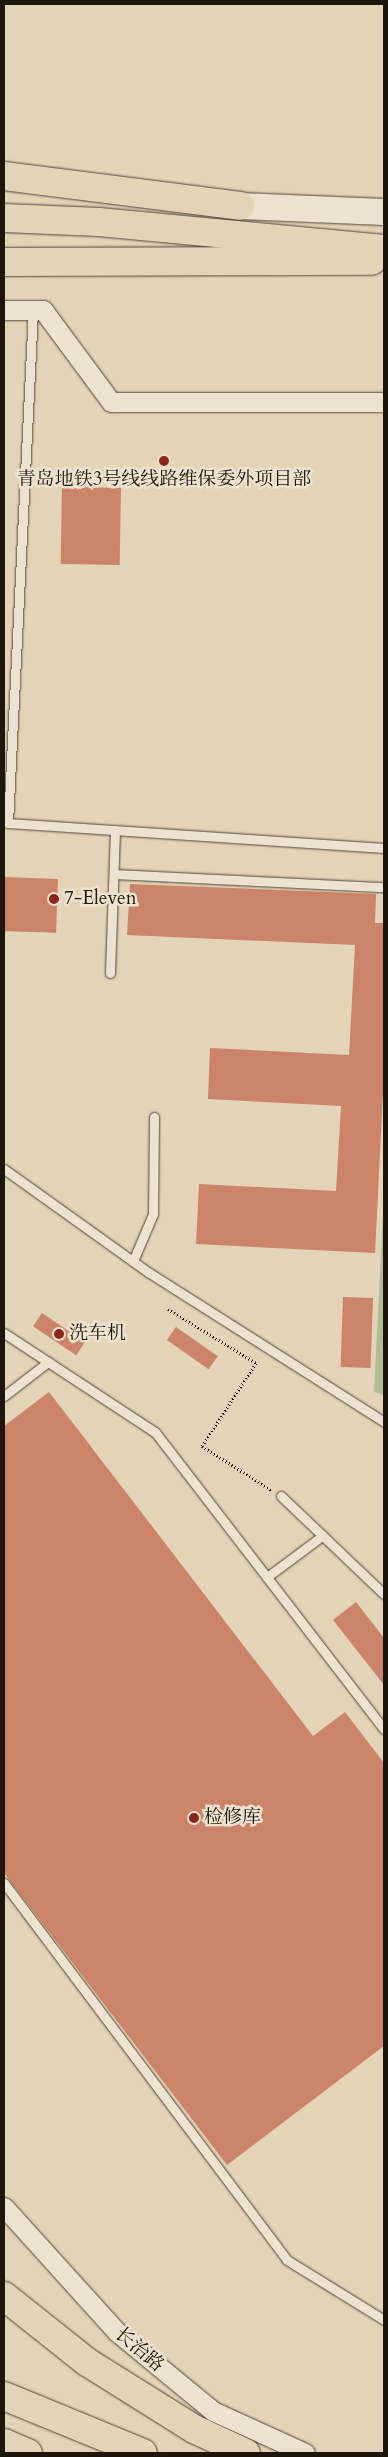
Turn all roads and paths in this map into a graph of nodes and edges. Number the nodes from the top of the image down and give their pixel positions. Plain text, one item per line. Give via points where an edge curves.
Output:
1 (4, 176) edge
2 (4, 200) edge
3 (384, 202) edge
4 (240, 206) junction
5 (384, 212) edge
6 (4, 218) edge
7 (384, 249) edge
8 (384, 261) edge
9 (4, 262) edge
10 (4, 310) edge
11 (33, 310) junction
12 (384, 402) edge
13 (6, 823) edge
14 (115, 830) junction
15 (384, 848) edge
16 (114, 874) junction
17 (384, 888) edge
18 (110, 973) dead end
19 (154, 1117) dead end
20 (4, 1169) edge
21 (132, 1261) junction
22 (168, 1309) dead end
23 (4, 1333) edge
24 (48, 1362) junction
25 (4, 1396) edge
26 (384, 1422) edge
27 (281, 1496) joint
28 (322, 1536) junction
29 (267, 1577) junction
30 (384, 1594) edge
31 (384, 1729) edge
32 (4, 1883) edge
33 (4, 2207) edge
34 (4, 2296) edge
35 (384, 2320) edge
36 (4, 2396) edge
37 (4, 2443) edge
38 (28, 2453) edge
39 (143, 2453) edge
40 (246, 2453) edge
41 (305, 2453) edge

1 - 4 highway
2 - 4 highway via 153,207
3 - 4 main road
4 - 5 main road
6 - 7 highway via 109,223
8 - 9 highway
10 - 11 street
11 - 12 street via 43,310 111,402
11 - 13 lane
13 - 14 lane
14 - 15 lane
14 - 16 lane
16 - 17 lane
16 - 18 lane
19 - 21 lane via 153,1214
20 - 21 lane
21 - 26 lane
22 - 27 path via 256,1363 202,1446
23 - 24 lane
24 - 25 lane
24 - 29 lane via 155,1432
27 - 28 lane
28 - 29 lane
28 - 30 lane
29 - 31 lane
32 - 35 lane via 287,2260
33 - 41 street, 长治路 via 117,2332 184,2387 214,2411
34 - 40 highway via 87,2362 194,2429
36 - 39 highway
37 - 38 highway

